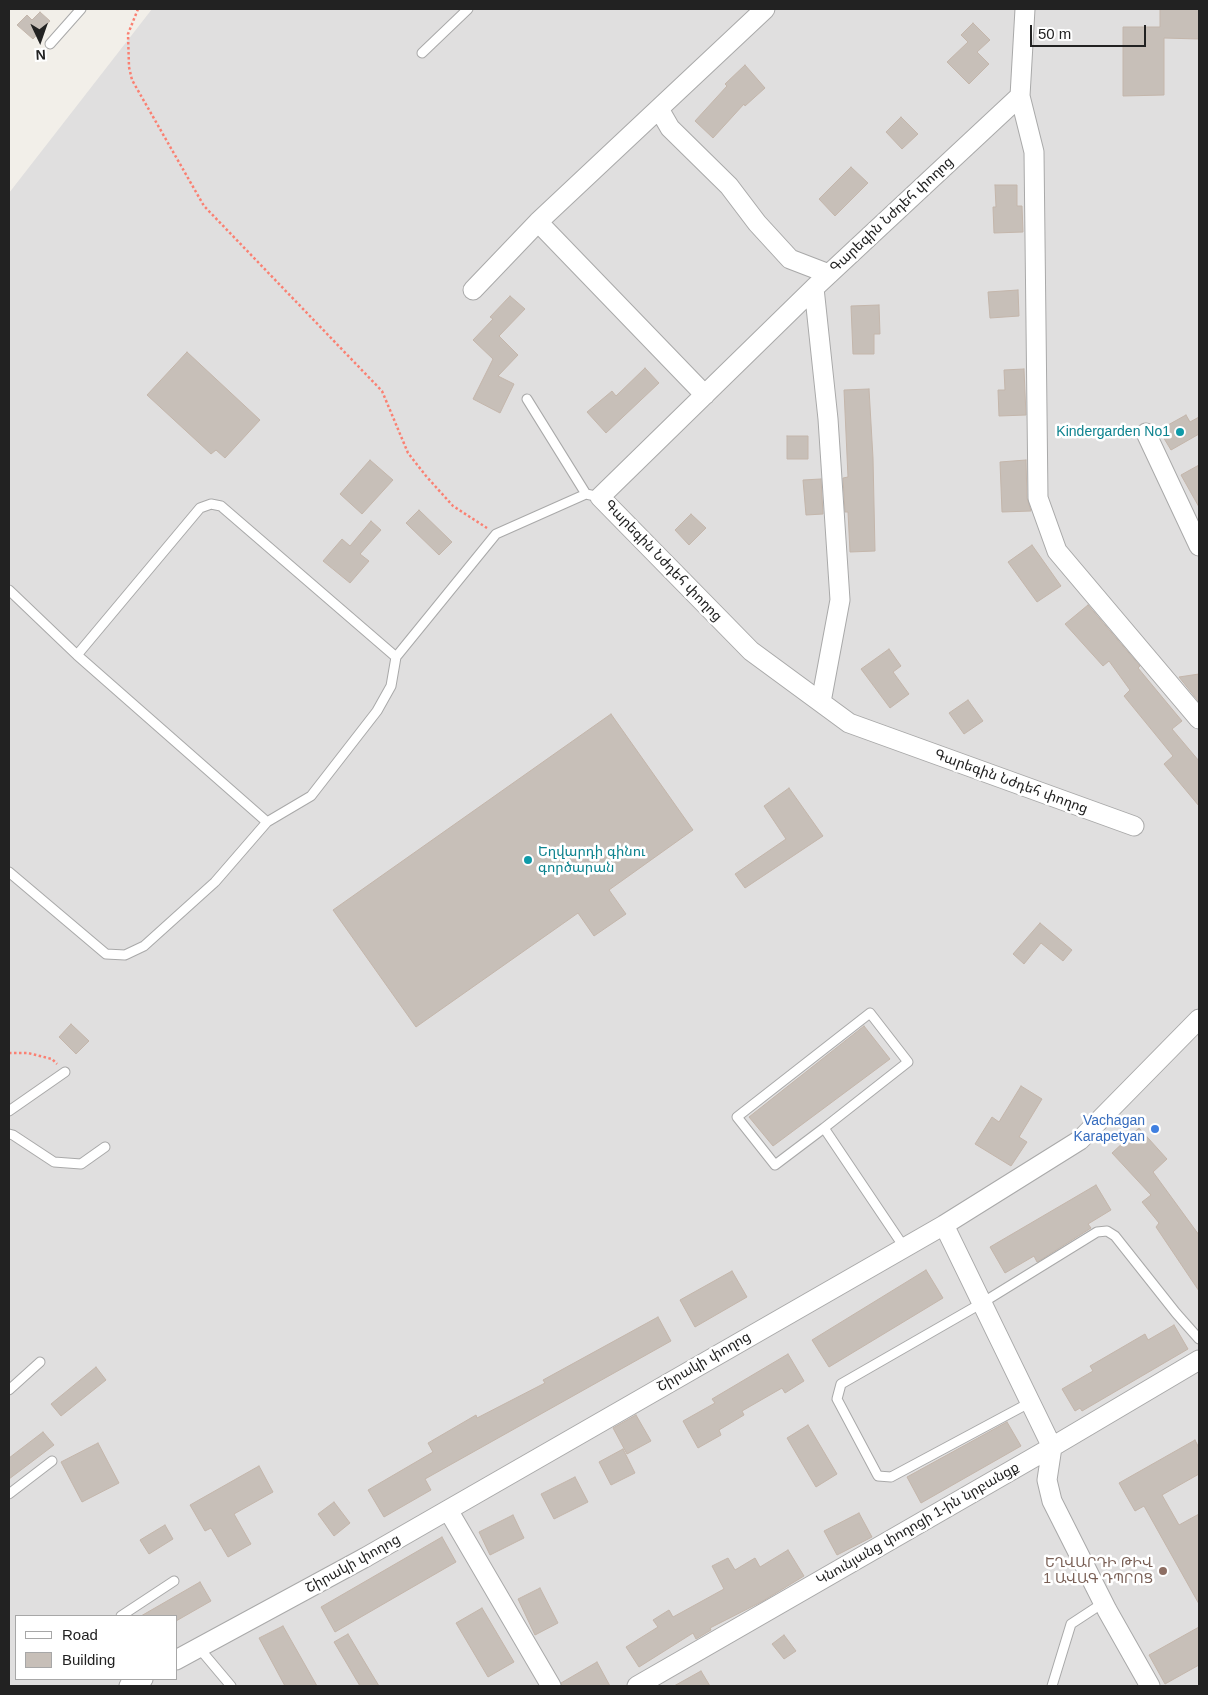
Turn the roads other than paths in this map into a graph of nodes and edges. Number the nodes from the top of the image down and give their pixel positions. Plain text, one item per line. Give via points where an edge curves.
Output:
1 (82, 9) edge
2 (468, 9) edge
3 (765, 9) edge
4 (1025, 9) edge
5 (50, 44) dead end
6 (422, 53) dead end
7 (1020, 96) junction
8 (659, 109) junction
9 (538, 222) junction
10 (828, 274) junction
11 (814, 288) junction
12 (473, 290) dead end
13 (705, 395) junction
14 (527, 399) dead end
15 (1146, 433) dead end
16 (593, 496) junction
17 (1199, 546) edge
18 (9, 590) edge
19 (77, 655) junction
20 (396, 657) junction
21 (821, 702) junction
22 (1199, 718) edge
23 (267, 822) junction
24 (1134, 826) dead end
25 (9, 872) edge
26 (1199, 1019) edge
27 (65, 1072) road end
28 (9, 1111) edge
29 (824, 1128) junction
30 (9, 1134) edge
31 (105, 1147) dead end
32 (944, 1225) junction
33 (904, 1248) junction
34 (982, 1303) junction
35 (1199, 1339) edge
36 (1199, 1360) edge
37 (40, 1362) dead end
38 (9, 1390) edge
39 (1031, 1402) junction
40 (1052, 1447) junction
41 (52, 1461) dead end
42 (9, 1494) edge
43 (448, 1510) junction
44 (174, 1582) dead end
45 (1103, 1603) junction
46 (123, 1615) edge
47 (199, 1648) junction
48 (178, 1659) edge
49 (231, 1686) edge
50 (551, 1686) edge
51 (637, 1686) edge
52 (1052, 1686) edge
53 (1150, 1686) edge

1 - 5 lane
2 - 6 lane
3 - 8 street
4 - 7 street
7 - 10 street, Գարեգին Նժդեհ փողոց
7 - 22 street via 1034,152 1038,498 1057,551
8 - 9 street
8 - 10 street via 670,128 728,186 790,259
9 - 12 street
9 - 13 street
10 - 11 street, Գարեգին Նժդեհ փողոց
11 - 13 street, Գարեգին Նժդեհ փողոց
11 - 21 street via 828,419 840,600
13 - 16 street, Գարեգին Նժդեհ փողոց
14 - 16 lane
15 - 17 street
16 - 20 lane via 496,534
16 - 21 street, Գարեգին Նժդեհ փողոց via 752,651
18 - 19 lane
19 - 20 lane via 200,508 211,504 222,506
19 - 23 lane
20 - 23 lane via 391,686 377,711 311,796
21 - 24 street, Գարեգին Նժդեհ փողոց via 849,723
23 - 25 lane via 215,882 144,946 125,955 106,954
26 - 32 street, Շիրակի փողոց via 1080,1140
27 - 28 lane
29 - 29 lane via 775,1165 737,1117 870,1013 908,1062
29 - 33 lane
30 - 31 lane via 54,1162 81,1164
32 - 33 street, Շիրակի փողոց
32 - 34 street
33 - 43 street, Շիրակի փողոց
34 - 35 lane via 1097,1232 1107,1231 1115,1236
34 - 39 street
34 - 39 lane via 841,1384 838,1398 878,1476 891,1477
36 - 40 street, Կնունյանց փողոցի 1-ին նրբանցք
37 - 38 lane
39 - 40 street
40 - 45 street via 1047,1480 1052,1501
40 - 51 street, Կնունյանց փողոցի 1-ին նրբանցք
41 - 42 lane
43 - 47 street, Շիրակի փողոց
43 - 50 street
44 - 46 lane
45 - 52 lane via 1071,1624
45 - 53 street
47 - 48 street, Շիրակի փողոց
47 - 49 lane

